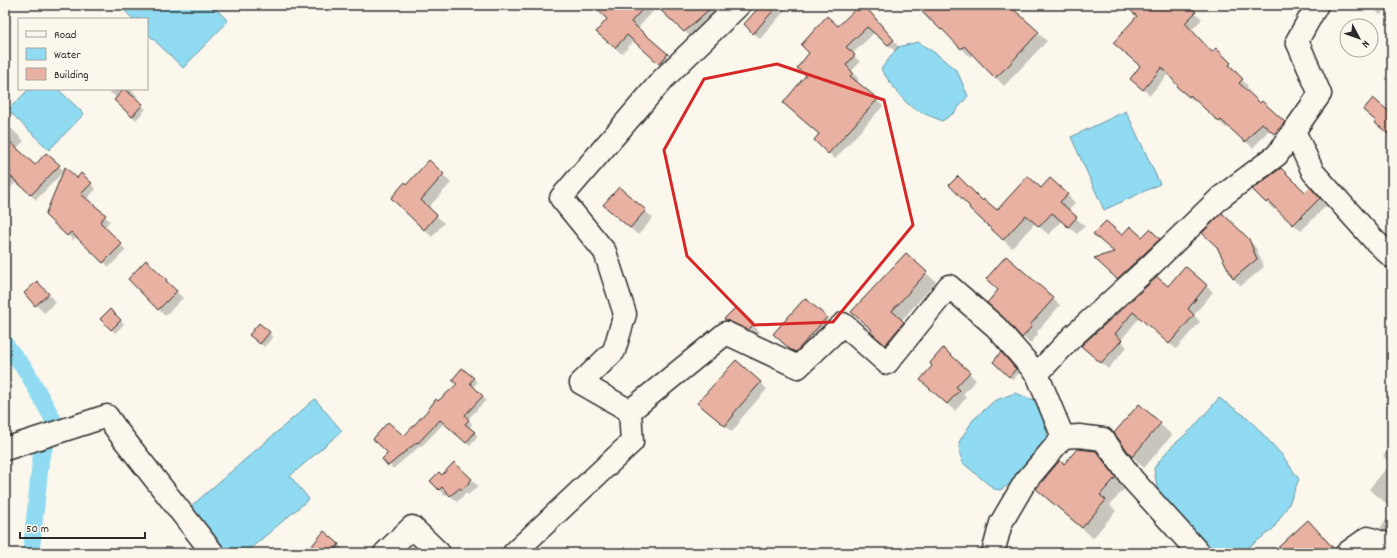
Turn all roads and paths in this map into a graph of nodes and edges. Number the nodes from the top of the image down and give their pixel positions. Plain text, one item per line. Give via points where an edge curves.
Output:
1 (739, 5) edge
2 (1317, 5) edge
3 (1294, 131) junction
4 (1392, 257) edge
5 (1037, 374) junction
6 (630, 411) junction
7 (1063, 437) junction
8 (5, 449) edge
9 (1392, 546) edge
10 (213, 553) edge
11 (386, 553) edge
12 (439, 553) edge
13 (514, 553) edge
14 (993, 553) edge
15 (1199, 553) edge
16 (1347, 553) edge

1 - 6 street via 663,80 562,198 605,252 625,314 614,351 581,382
2 - 3 street via 1297,41 1320,94
3 - 4 street via 1313,172
3 - 5 street via 1277,156 1221,197 1073,336
5 - 6 street via 996,326 949,286 887,363 843,324 798,367 726,333
5 - 7 street
6 - 13 street via 632,442
7 - 14 street via 1025,482 1001,523
7 - 15 street via 1104,439 1133,480
8 - 10 street via 107,416
9 - 16 street via 1368,538
11 - 12 street via 412,527

